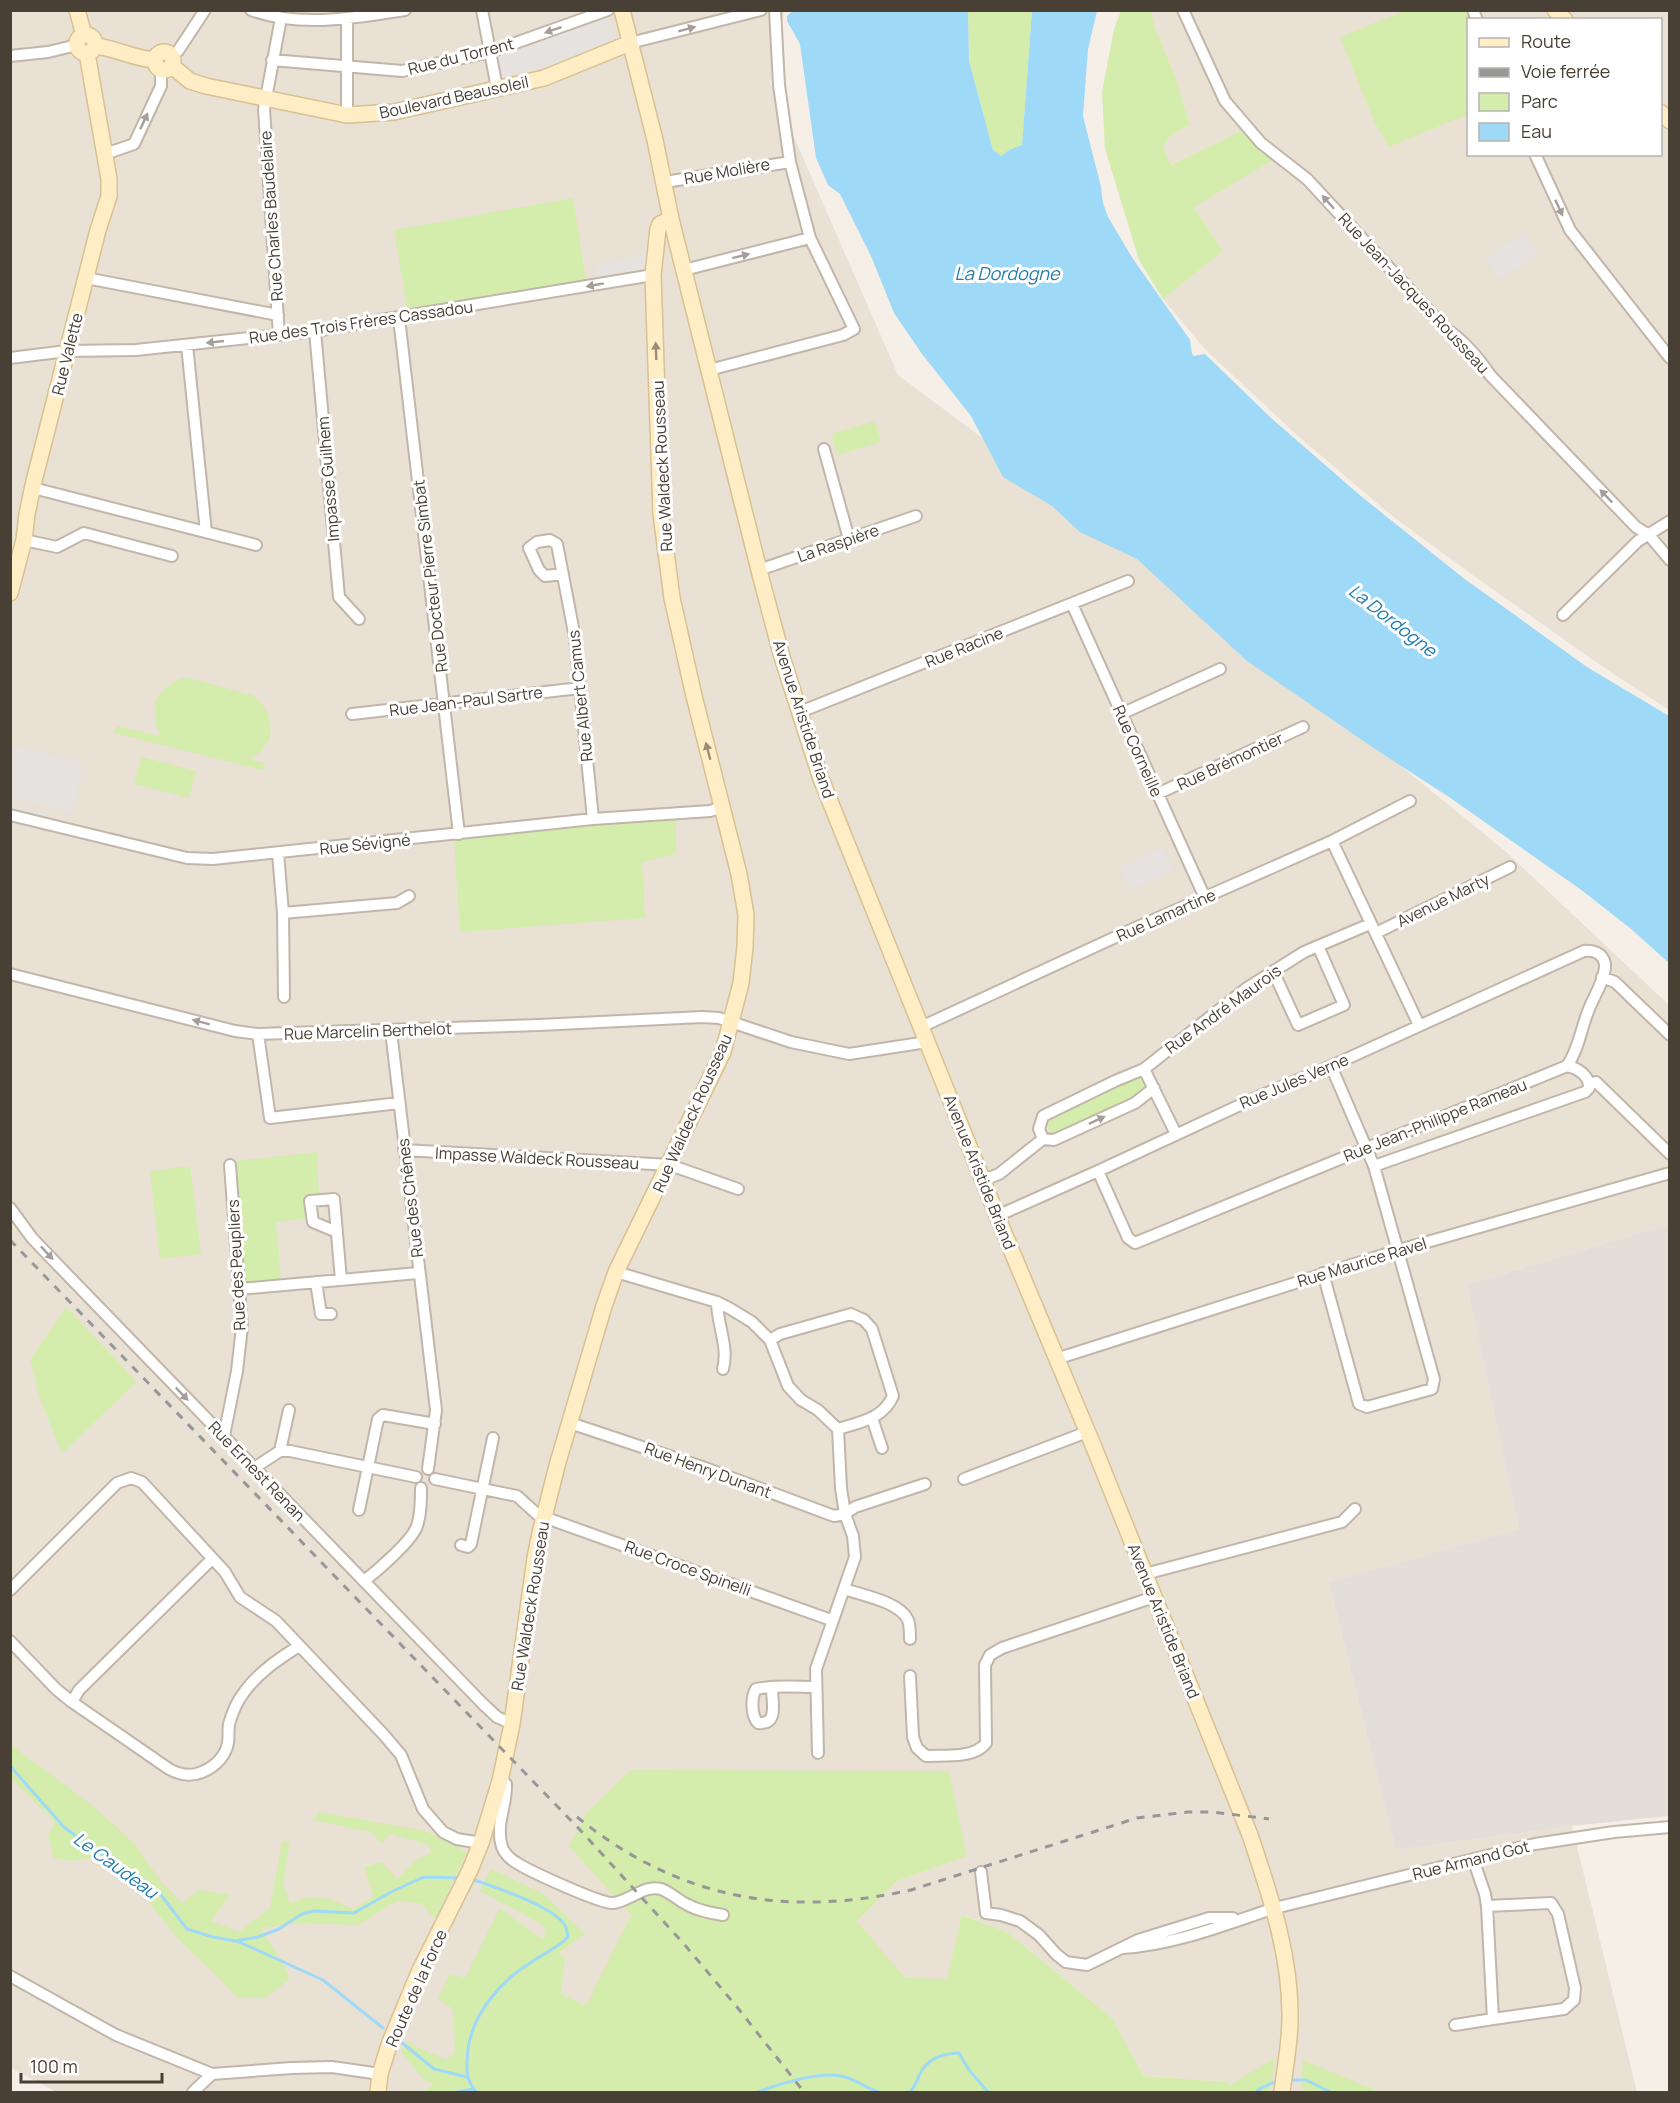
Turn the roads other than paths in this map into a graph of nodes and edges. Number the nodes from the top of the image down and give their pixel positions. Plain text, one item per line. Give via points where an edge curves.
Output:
1 (77, 10) edge
2 (205, 10) edge
3 (251, 10) edge
4 (405, 10) edge
5 (482, 10) edge
6 (608, 10) edge
7 (622, 10) edge
8 (761, 10) edge
9 (775, 10) edge
10 (1183, 10) edge
11 (281, 18) junction
12 (347, 19) junction
13 (630, 43) junction
14 (86, 45) junction
15 (490, 52) junction
16 (10, 56) edge
17 (272, 60) junction
18 (165, 63) junction
19 (347, 66) junction
20 (497, 88) junction
21 (265, 98) junction
22 (347, 115) junction
23 (105, 154) junction
24 (1536, 156) edge
25 (790, 162) junction
26 (664, 182) junction
27 (670, 219) junction
28 (810, 238) junction
29 (684, 270) junction
30 (652, 275) junction
31 (86, 278) junction
32 (278, 315) junction
33 (399, 318) junction
34 (315, 331) junction
35 (279, 335) junction
36 (187, 345) junction
37 (67, 351) junction
38 (10, 358) edge
39 (1670, 358) edge
40 (709, 370) junction
41 (825, 449) dead end
42 (33, 488) junction
43 (27, 514) junction
44 (916, 516) dead end
45 (1670, 521) edge
46 (206, 532) junction
47 (1649, 535) junction
48 (849, 539) junction
49 (24, 540) junction
50 (256, 545) dead end
51 (172, 556) dead end
52 (10, 557) edge
53 (1670, 560) edge
54 (759, 570) junction
55 (562, 574) dead end
56 (1128, 581) dead end
57 (10, 593) edge
58 (1072, 604) junction
59 (1563, 615) dead end
60 (359, 618) dead end
61 (1220, 669) dead end
62 (580, 688) junction
63 (445, 703) junction
64 (800, 712) junction
65 (352, 714) dead end
66 (1121, 714) junction
67 (1303, 727) dead end
68 (1157, 794) junction
69 (1410, 801) dead end
70 (723, 807) junction
71 (10, 815) edge
72 (593, 819) junction
73 (459, 834) junction
74 (1332, 841) junction
75 (278, 853) junction
76 (1510, 867) dead end
77 (409, 896) dead end
78 (1205, 898) junction
79 (283, 914) junction
80 (1373, 929) junction
81 (1318, 946) junction
82 (1273, 971) junction
83 (10, 974) edge
84 (1602, 977) junction
85 (284, 997) dead end
86 (732, 1023) junction
87 (1419, 1025) junction
88 (921, 1027) junction
89 (391, 1030) junction
90 (258, 1034) junction
91 (1670, 1035) edge
92 (927, 1042) junction
93 (1331, 1066) junction
94 (1567, 1066) junction
95 (1144, 1069) junction
96 (1590, 1084) junction
97 (1154, 1088) junction
98 (399, 1103) junction
99 (1176, 1134) junction
100 (1043, 1139) junction
101 (1367, 1148) junction
102 (404, 1150) junction
103 (1670, 1154) edge
104 (230, 1165) dead end
105 (670, 1165) junction
106 (1374, 1166) junction
107 (1098, 1172) junction
108 (1670, 1173) edge
109 (983, 1180) junction
110 (738, 1189) dead end
111 (10, 1208) edge
112 (997, 1216) junction
113 (337, 1232) dead end
114 (1399, 1250) junction
115 (616, 1272) junction
116 (418, 1273) junction
117 (1323, 1273) junction
118 (341, 1280) junction
119 (316, 1282) junction
120 (240, 1289) junction
121 (717, 1302) junction
122 (331, 1314) dead end
123 (770, 1340) junction
124 (1056, 1359) junction
125 (723, 1369) dead end
126 (289, 1410) dead end
127 (872, 1418) junction
128 (570, 1423) junction
129 (435, 1424) junction
130 (838, 1429) junction
131 (1087, 1432) junction
132 (224, 1436) junction
133 (492, 1438) dead end
134 (882, 1448) dead end
135 (280, 1451) junction
136 (368, 1467) junction
137 (254, 1468) junction
138 (428, 1469) junction
139 (416, 1477) junction
140 (435, 1479) junction
141 (964, 1479) dead end
142 (925, 1484) dead end
143 (421, 1488) junction
144 (482, 1488) junction
145 (1355, 1509) dead end
146 (359, 1510) dead end
147 (845, 1514) junction
148 (544, 1516) junction
149 (461, 1545) dead end
150 (212, 1559) junction
151 (1145, 1574) junction
152 (364, 1581) junction
153 (844, 1589) junction
154 (10, 1590) edge
155 (1154, 1597) junction
156 (831, 1620) junction
157 (910, 1639) dead end
158 (10, 1641) edge
159 (299, 1646) junction
160 (910, 1676) dead end
161 (816, 1687) junction
162 (772, 1688) dead end
163 (72, 1702) junction
164 (512, 1724) junction
165 (818, 1753) dead end
166 (500, 1781) junction
167 (1670, 1827) edge
168 (481, 1843) junction
169 (1473, 1859) junction
170 (981, 1872) dead end
171 (1487, 1906) junction
172 (1275, 1908) junction
173 (723, 1914) dead end
174 (10, 1976) edge
175 (1493, 2019) junction
176 (1455, 2025) dead end
177 (212, 2074) junction
178 (380, 2074) junction
179 (193, 2092) edge
180 (378, 2092) edge
181 (1282, 2092) edge

1 - 14 main road, Rue Valette
2 - 18 street via 178,51
3 - 11 street
4 - 12 street
5 - 15 street
6 -> 15 street, Rue du Torrent
7 - 13 main road, Avenue Aristide Briand
13 -> 8 street
9 - 25 street via 779,85
47 -> 10 street, Rue Jean-Jacques Rousseau via 1638,529 1306,179 1261,143 1225,101
11 - 12 street
11 - 17 street, Rue Charles Baudelaire
12 - 19 street
13 - 20 main road, Boulevard Beausoleil via 544,78
13 - 26 main road, Avenue Aristide Briand
14 - 16 street, Boulevard Beausoleil
14 - 18 main road, Boulevard Beausoleil
14 - 23 main road, Rue Valette
15 - 19 street, Rue du Torrent via 402,71
15 - 20 street
17 - 19 street, Rue du Torrent
17 - 21 street, Rue Charles Baudelaire
18 - 21 main road, Boulevard Beausoleil via 190,81
23 -> 18 street via 134,144 161,86
19 - 22 street
20 - 22 main road, Boulevard Beausoleil via 394,112
21 - 22 main road, Boulevard Beausoleil
21 - 32 street, Rue Charles Baudelaire
23 - 31 main road, Rue Valette via 109,196
24 -> 39 street via 1570,230
25 - 26 street, Rue Molière
25 - 28 street
26 - 27 main road, Avenue Aristide Briand
27 - 29 main road, Avenue Aristide Briand
27 - 30 main road, Rue Waldeck Rousseau via 658,229
29 -> 28 street
28 - 40 street via 855,329
29 - 40 main road, Avenue Aristide Briand
30 -> 33 street, Rue des Trois Frères Cassadou
70 -> 30 main road, Rue Waldeck Rousseau via 672,598 662,514
31 - 32 street
31 - 37 main road, Rue Valette
32 - 35 street, Rue Charles Baudelaire
33 - 34 street, Rue des Trois Frères Cassadou
33 - 63 street, Rue Docteur Pierre Simbat
34 - 35 street, Rue des Trois Frères Cassadou
34 - 60 street, Impasse Guilhem via 339,597
35 -> 36 street, Rue des Trois Frères Cassadou
36 - 37 street, Rue des Trois Frères Cassadou
36 - 46 street
37 - 38 street, Rue des Trois Frères Cassadou
37 - 42 main road, Rue Valette
40 - 54 main road, Avenue Aristide Briand
41 - 48 street
42 - 43 main road, Rue Valette
42 - 46 street
43 - 49 main road, Rue Valette
43 - 52 main road, Rue Valette
44 - 48 street, La Raspière
45 - 47 street
46 - 50 street
47 - 53 street, Rue Jean-Jacques Rousseau
47 - 59 street via 1638,541
48 - 54 street, La Raspière
49 - 51 street via 57,547 84,533
49 - 57 main road, Rue Valette
54 - 64 main road, Avenue Aristide Briand
55 - 62 street, Rue Albert Camus
56 - 58 street, Rue Racine
58 - 64 street, Rue Racine
58 - 66 street, Rue Corneille
61 - 66 street
62 - 63 street, Rue Jean-Paul Sartre
62 - 72 street, Rue Albert Camus
63 - 65 street, Rue Jean-Paul Sartre
63 - 73 street, Rue Docteur Pierre Simbat
64 - 88 main road, Avenue Aristide Briand via 829,798
66 - 68 street, Rue Corneille
67 - 68 street, Rue Brémontier
68 - 78 street, Rue Corneille
69 - 74 street, Rue Lamartine
70 - 72 street, Rue Sévigné
70 - 86 main road, Rue Waldeck Rousseau via 746,915 741,983
71 - 75 street, Rue Sévigné via 186,858
72 - 73 street, Rue Sévigné
73 - 75 street, Rue Sévigné
74 - 78 street, Rue Lamartine
74 - 80 street
75 - 79 street
76 - 80 street, Avenue Marty
77 - 79 street via 397,903
78 - 88 street, Rue Lamartine
79 - 85 street
80 - 81 street, Rue André Maurois
80 - 87 street
81 - 82 street, Rue André Maurois
81 - 82 street via 1344,1005 1298,1025
82 - 95 street, Rue André Maurois
90 -> 83 street, Rue Marcelin Berthelot
84 - 87 street, Rue Jules Verne via 1605,962 1593,950
84 - 91 street via 1615,982
84 - 94 street
86 - 89 street, Rue Marcelin Berthelot via 702,1017
86 - 92 street, Rue Marcelin Berthelot via 849,1054
86 - 105 main road, Rue Waldeck Rousseau via 719,1061
87 - 93 street, Rue Jules Verne
88 - 92 main road, Avenue Aristide Briand
89 - 90 street, Rue Marcelin Berthelot
89 - 98 street, Rue des Chênes
90 - 98 street via 270,1118
92 - 109 main road, Avenue Aristide Briand
93 - 99 street, Rue Jules Verne
93 - 101 street
94 - 96 street via 1575,1068
94 - 101 street, Rue Jean-Philippe Rameau
95 - 97 street
95 - 100 street, Rue André Maurois via 1043,1116 1039,1129
96 - 103 street via 1596,1082
96 - 106 street, Rue Jean-Philippe Rameau via 1585,1092
97 - 99 street
100 -> 97 street via 1054,1140 1125,1108
98 - 102 street, Rue des Chênes
99 - 107 street, Rue Jules Verne
100 - 109 street via 999,1174
101 - 106 street
101 - 107 street, Rue Jean-Philippe Rameau via 1135,1243 1128,1238
102 - 105 street, Impasse Waldeck Rousseau
102 - 116 street, Rue des Chênes
104 - 120 street, Rue des Peupliers
105 - 110 street, Impasse Waldeck Rousseau
105 - 115 main road, Rue Waldeck Rousseau
106 - 114 street
107 - 112 street, Rue Jules Verne
108 - 114 street, Rue Maurice Ravel
109 - 112 main road, Avenue Aristide Briand
111 -> 132 street, Rue Ernest Renan via 33,1238
112 - 124 main road, Avenue Aristide Briand
113 - 118 street
114 - 117 street, Rue Maurice Ravel
114 - 117 street via 1434,1379 1432,1389 1367,1407 1359,1404
115 - 121 street
115 - 128 main road, Rue Waldeck Rousseau
116 - 118 street
116 - 129 street, Rue des Chênes
117 - 124 street, Rue Maurice Ravel
118 - 119 street
119 - 120 street
119 - 122 street via 321,1314
120 - 132 street, Rue des Peupliers via 242,1327
121 - 123 street via 752,1323
121 - 125 street via 726,1359
123 - 127 street via 851,1314 864,1320 872,1329 893,1396 888,1407
123 - 130 street via 788,1386
124 - 131 main road, Avenue Aristide Briand
126 - 135 street
127 - 130 street
127 - 134 street
128 - 147 street, Rue Henry Dunant via 834,1516
128 - 148 main road, Rue Waldeck Rousseau
129 - 136 street via 383,1415 378,1419
129 - 138 street, Rue des Chênes
130 - 147 street
131 - 141 street
131 - 151 main road, Avenue Aristide Briand
132 - 137 street, Rue Ernest Renan
133 - 144 street
135 - 136 street
135 - 137 street
136 - 139 street
136 - 146 street
137 - 152 street, Rue Ernest Renan
138 - 139 street
138 - 140 street
139 - 143 street
140 - 143 street via 430,1487
140 - 144 street, Rue Croce Spinelli
142 - 147 street via 855,1507
143 - 152 street via 416,1527 410,1539
144 - 148 street, Rue Croce Spinelli via 517,1496
144 - 149 street via 471,1544
145 - 151 street via 1342,1522
147 - 153 street via 855,1557
148 - 156 street, Rue Croce Spinelli
148 - 164 main road, Rue Waldeck Rousseau
150 - 154 street via 142,1482 123,1479
150 - 159 street via 240,1597 276,1622
150 - 163 street
151 - 155 main road, Avenue Aristide Briand
152 - 164 street, Rue Ernest Renan via 483,1704
153 - 156 street
153 - 157 street via 903,1612 909,1622
155 - 160 street via 990,1655 985,1665 986,1743 981,1750 926,1756 917,1749
155 - 172 main road, Avenue Aristide Briand via 1250,1835
156 - 161 street via 817,1662
158 - 163 street
159 - 163 street via 278,1659 246,1689 235,1707 228,1744 220,1760 200,1773 177,1774
159 - 168 street via 400,1755 423,1809 443,1832
161 - 162 street
161 - 165 street
164 - 166 main road, Rue Waldeck Rousseau
166 - 168 main road, Route de la Force
166 - 173 street via 506,1784 507,1794 498,1834 503,1850 516,1863 612,1903 660,1888 689,1906
167 - 169 street, Rue Armand Got via 1581,1836
168 - 178 main road, Route de la Force via 420,1970
169 - 171 street
169 - 172 street, Rue Armand Got
170 - 172 street, Rue Armand Got via 986,1913 1020,1921 1066,1962 1087,1965 1123,1948 1149,1946
171 - 175 street
171 - 175 street via 1551,1903 1558,1914 1575,1988 1574,2000 1564,2009
172 - 181 main road, Avenue Aristide Briand via 1287,1968 1290,2019
174 - 177 street via 116,2035
175 - 176 street
177 - 178 street via 332,2067
177 - 179 street
178 - 180 main road, Route de la Force

